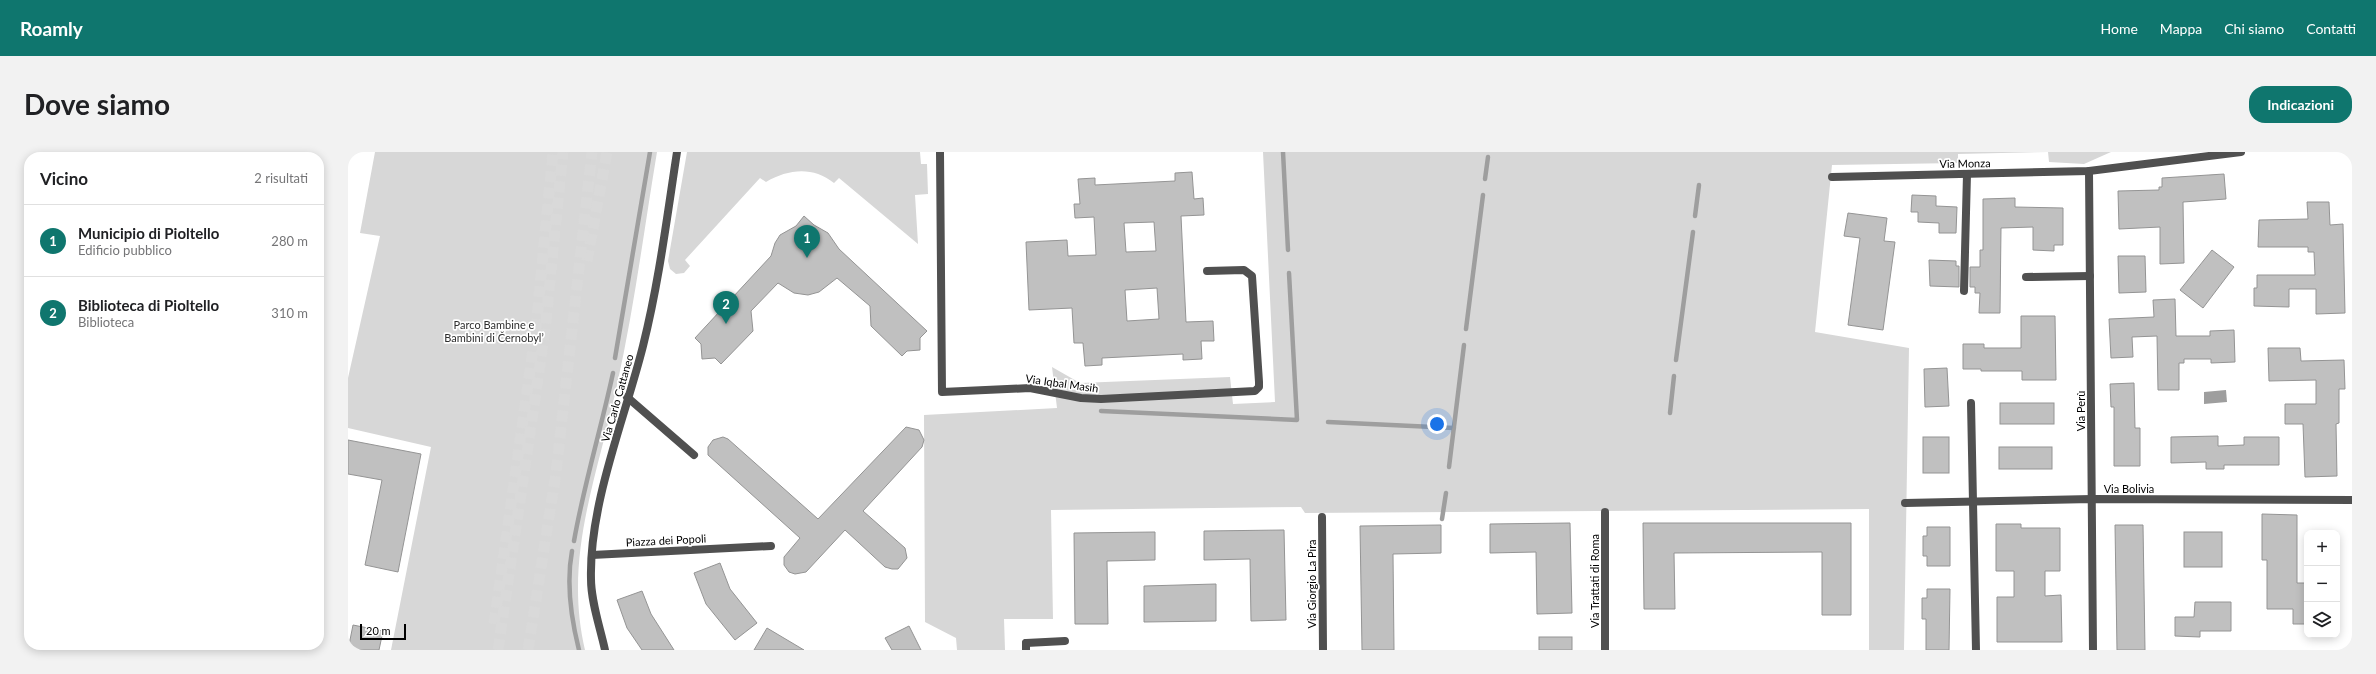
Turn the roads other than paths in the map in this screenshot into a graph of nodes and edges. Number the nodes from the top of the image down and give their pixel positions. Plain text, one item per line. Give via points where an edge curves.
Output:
1 (677, 152) edge
2 (940, 152) edge
3 (2241, 152) edge
4 (2089, 171) junction
5 (1967, 174) junction
6 (1832, 177) dead end
7 (1207, 270) dead end
8 (2090, 276) junction
9 (2026, 277) dead end
10 (1964, 291) dead end
11 (627, 397) junction
12 (1971, 403) dead end
13 (694, 455) dead end
14 (2092, 499) junction
15 (2352, 500) edge
16 (1973, 501) junction
17 (1905, 503) dead end
18 (1605, 512) dead end
19 (1322, 517) dead end
20 (771, 546) dead end
21 (592, 555) junction
22 (1065, 641) dead end
23 (1026, 646) edge
24 (604, 650) edge
25 (1323, 650) edge
26 (1605, 650) edge
27 (1976, 650) edge
28 (2093, 650) edge

1 - 11 street, Via Carlo Cattaneo via 655,290 643,347
2 - 7 street, Via Iqbal Masih via 942,392 1030,388 1081,398 1101,399 1254,391 1259,387 1259,382 1252,276 1244,270
3 - 4 street, Via Monza
4 - 5 street, Via Monza
4 - 8 street, Via Perù
5 - 6 street, Via Monza
5 - 10 street
8 - 9 street
8 - 14 street, Via Perù
11 - 13 street
11 - 21 street, Via Carlo Cattaneo via 596,518
12 - 16 street
14 - 15 street, Via Bolivia
14 - 16 street, Via Bolivia
14 - 28 street, Via Perù
16 - 17 street, Via Bolivia
16 - 27 street
18 - 26 street, Via Trattati di Roma
19 - 25 street, Via Giorgio La Pira
20 - 21 street, Piazza dei Popoli
21 - 24 street, Via Carlo Cattaneo via 590,580
22 - 23 street

